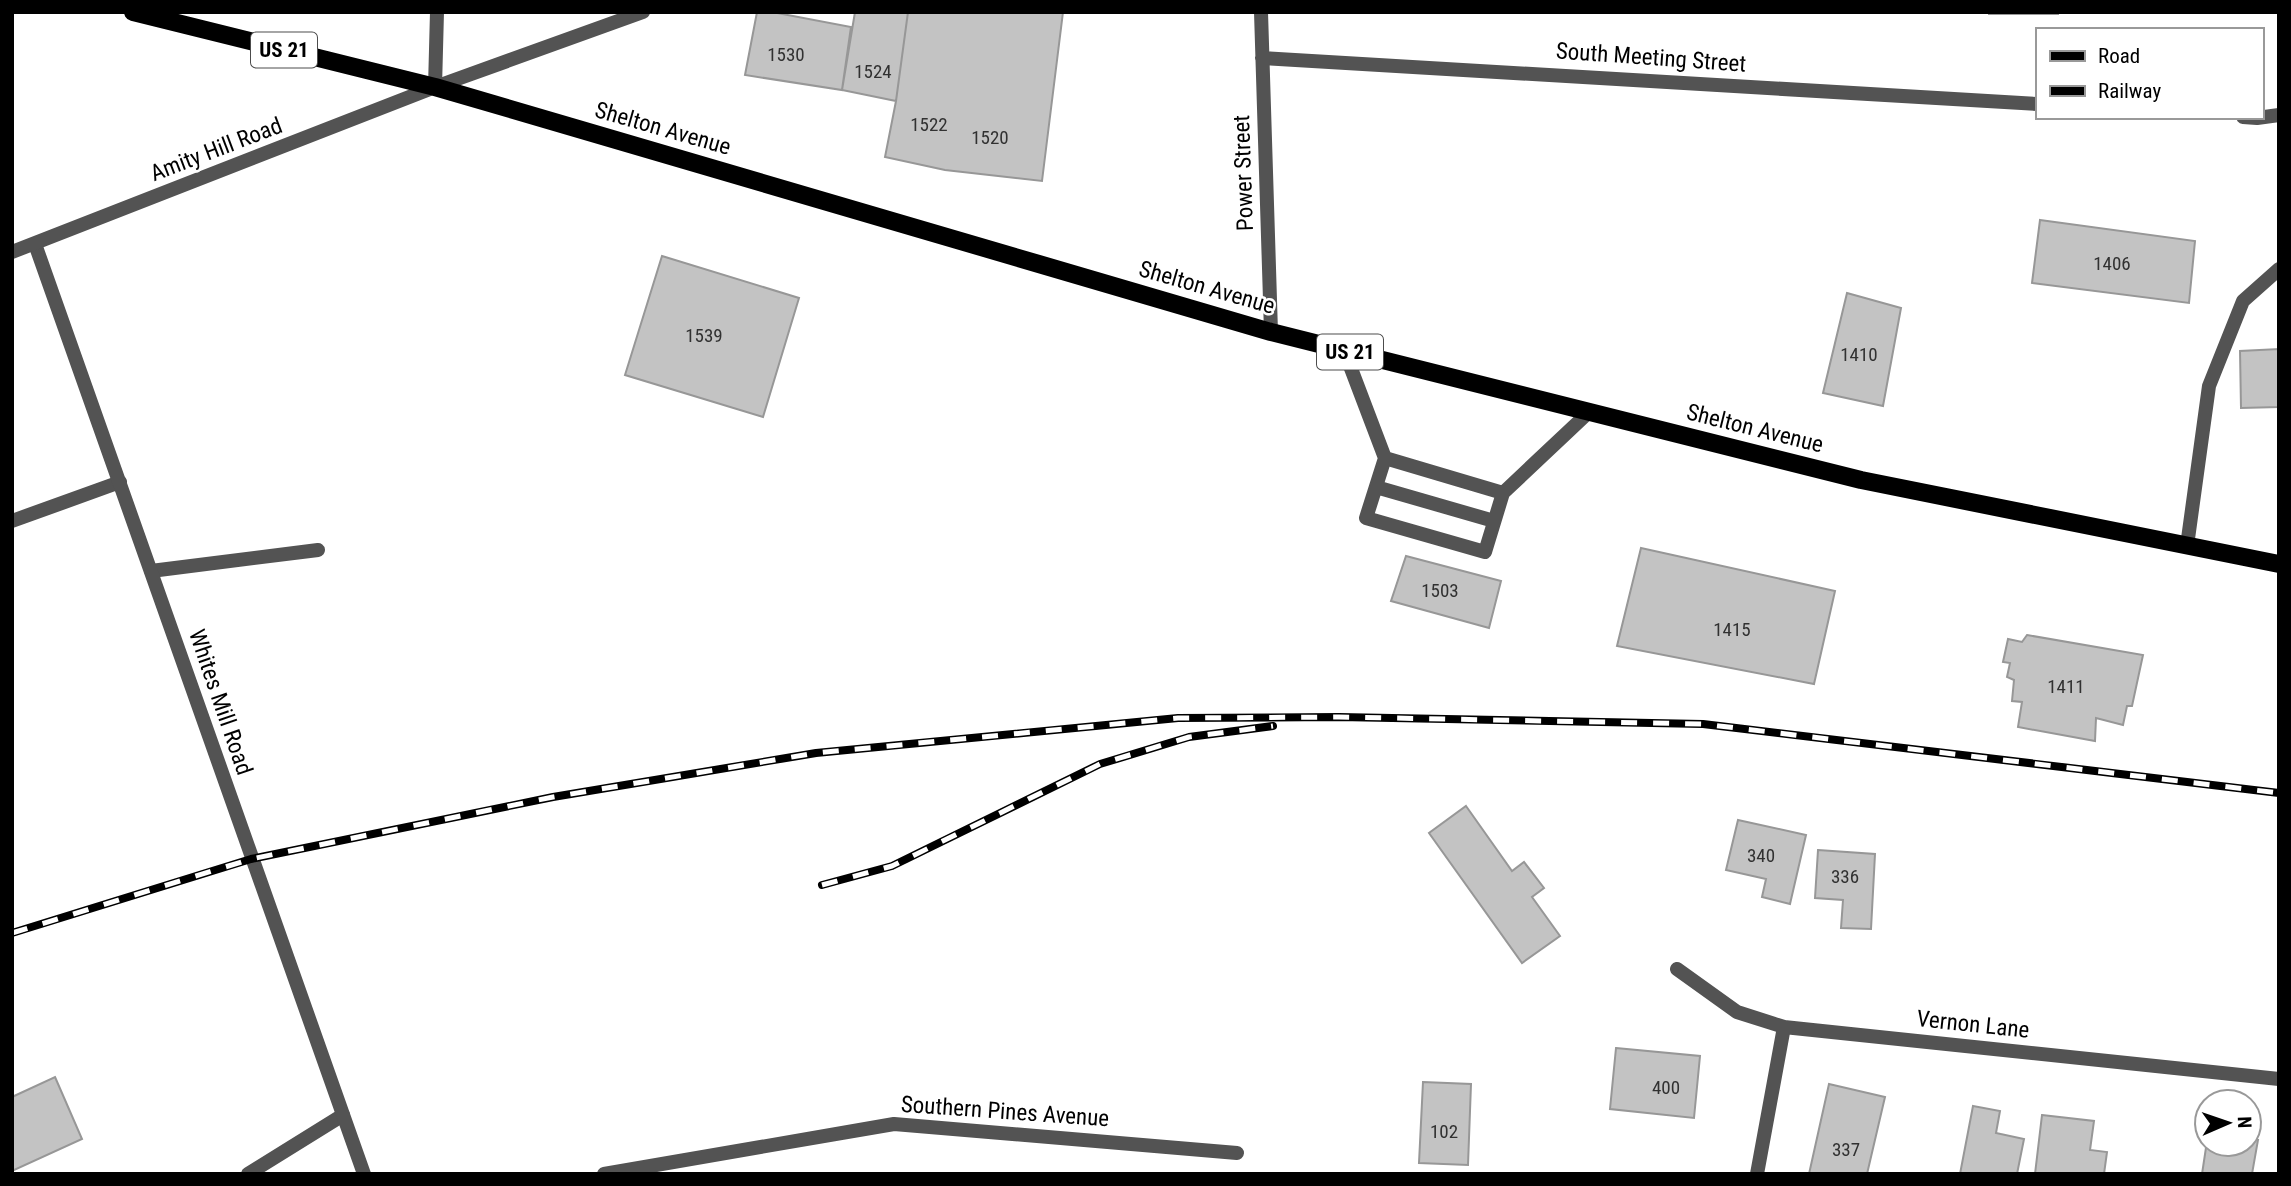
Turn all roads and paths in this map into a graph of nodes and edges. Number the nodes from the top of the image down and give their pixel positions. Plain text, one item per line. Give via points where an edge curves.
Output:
1 (132, 12) edge
2 (437, 12) edge
3 (643, 12) edge
4 (1261, 12) edge
5 (1262, 58) junction
6 (435, 87) junction
7 (2036, 104) edge
8 (35, 244) junction
9 (12, 251) edge
10 (2279, 269) edge
11 (1271, 332) junction
12 (1344, 350) junction
13 (1590, 412) junction
14 (1385, 458) junction
15 (120, 482) junction
16 (1376, 487) junction
17 (1503, 493) junction
18 (12, 521) edge
19 (1494, 521) junction
20 (2188, 546) junction
21 (318, 550) dead end
22 (2279, 564) edge
23 (151, 571) junction
24 (1677, 969) dead end
25 (1784, 1027) junction
26 (2279, 1079) edge
27 (343, 1115) junction
28 (1237, 1153) dead end
29 (248, 1174) edge
30 (364, 1174) edge
31 (604, 1174) edge
32 (1757, 1174) edge

1 - 6 main road, Shelton Avenue / US 21
2 - 6 street
3 - 6 street, Amity Hill Road
4 - 5 street, Power Street
5 - 7 street, South Meeting Street
5 - 11 street, Power Street
6 - 8 street, Amity Hill Road
6 - 11 main road, Shelton Avenue / US 21
8 - 9 street, Amity Hill Road
8 - 15 street, Whites Mill Road
10 - 20 street via 2243,301 2209,386
11 - 12 main road, Shelton Avenue / US 21
12 - 13 main road, Shelton Avenue / US 21
12 - 14 street
13 - 17 street
13 - 20 main road, Shelton Avenue / US 21 via 1861,480
14 - 16 street
14 - 17 street
15 - 18 street
15 - 23 street, Whites Mill Road
16 - 19 street
16 - 19 street via 1366,519 1485,551
17 - 19 street
20 - 22 main road, Shelton Avenue / US 21
21 - 23 street
23 - 27 street, Whites Mill Road
24 - 25 street, Vernon Lane via 1737,1012
25 - 26 street, Vernon Lane
25 - 32 street
27 - 29 street
27 - 30 street, Whites Mill Road
28 - 31 street, Southern Pines Avenue via 894,1124

